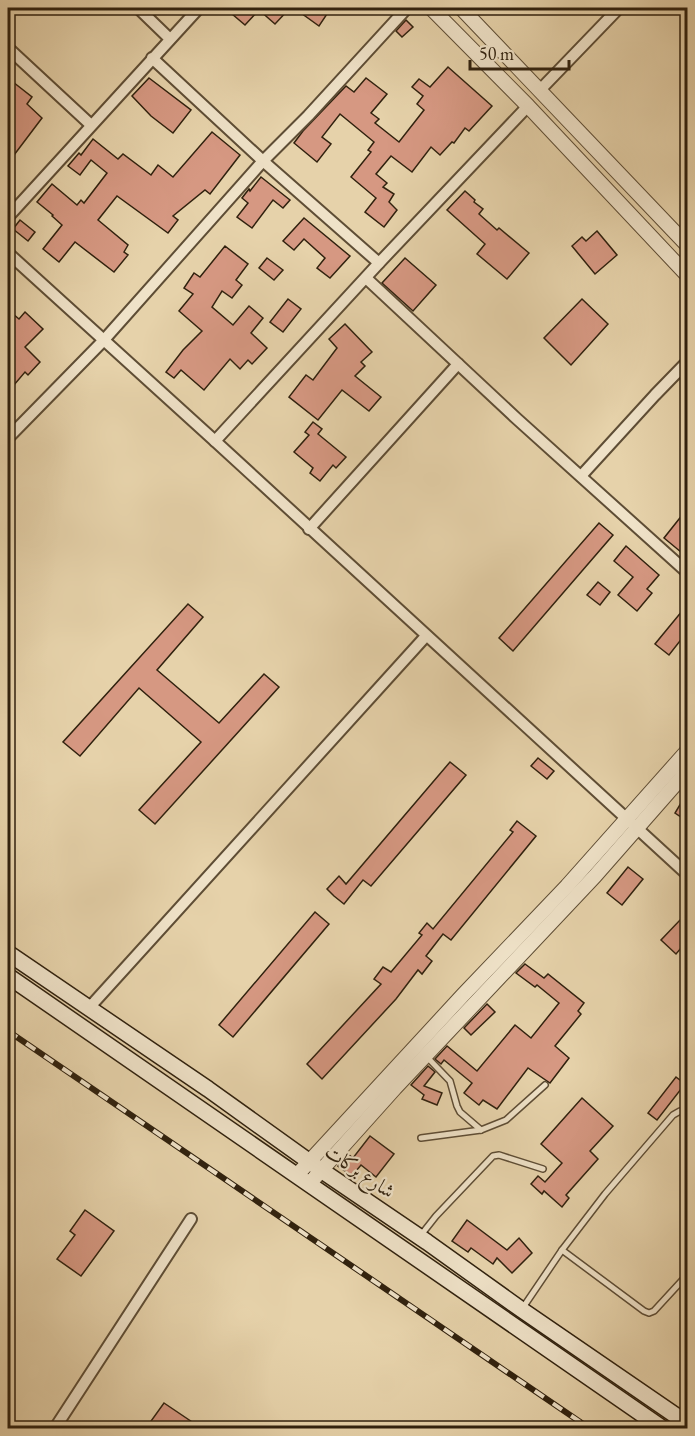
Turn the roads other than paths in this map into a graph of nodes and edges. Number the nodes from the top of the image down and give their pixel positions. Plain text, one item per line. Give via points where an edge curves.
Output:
1 (138, 8) edge
2 (198, 8) edge
3 (407, 8) edge
4 (431, 8) edge
5 (461, 8) edge
6 (619, 8) edge
7 (169, 39) junction
8 (8, 48) edge
9 (152, 58) junction
10 (540, 90) junction
11 (528, 106) junction
12 (91, 124) junction
13 (263, 160) junction
14 (8, 217) edge
15 (687, 246) edge
16 (8, 253) edge
17 (380, 263) junction
18 (687, 276) edge
19 (366, 278) junction
20 (103, 341) junction
21 (687, 361) edge
22 (458, 364) junction
23 (8, 438) edge
24 (215, 441) junction
25 (581, 476) junction
26 (309, 529) junction
27 (687, 573) edge
28 (426, 636) junction
29 (687, 750) edge
30 (687, 770) edge
31 (631, 825) junction
32 (687, 875) edge
33 (8, 953) edge
34 (8, 976) edge
35 (88, 1009) junction
36 (426, 1056) junction
37 (545, 1084) dead end
38 (687, 1112) edge
39 (481, 1130) junction
40 (421, 1138) dead end
41 (315, 1166) junction
42 (543, 1169) dead end
43 (303, 1179) junction
44 (191, 1219) dead end
45 (420, 1237) junction
46 (562, 1250) junction
47 (687, 1274) edge
48 (522, 1310) junction
49 (687, 1424) edge
50 (56, 1428) edge
51 (662, 1428) edge

1 - 7 street
2 - 7 street
3 - 13 street
4 - 11 street
5 - 10 street
6 - 10 street
7 - 9 street
8 - 12 street
9 - 12 street
9 - 13 street
10 - 15 street
11 - 17 street
11 - 18 street
12 - 14 street
13 - 17 street
13 - 20 street
16 - 20 street
17 - 19 street
19 - 22 street
19 - 24 street
20 - 23 street
20 - 24 street
21 - 25 street
22 - 25 street
22 - 26 street
24 - 26 street
25 - 27 street
26 - 28 street
28 - 31 street
28 - 35 street
29 - 31 street
30 - 31 street
31 - 32 street
31 - 36 street
31 - 41 street via 463,995
33 - 35 main road, شارع بركات
34 - 43 main road, شارع بركات
35 - 41 main road, شارع بركات
36 - 39 lane via 450,1081 460,1112
36 - 41 street
37 - 39 lane via 506,1120
38 - 46 lane via 673,1115
39 - 40 lane
41 - 43 street
41 - 45 main road, شارع بركات
42 - 45 lane via 493,1156
43 - 51 main road, شارع بركات
44 - 50 street
45 - 48 main road, شارع بركات
46 - 47 lane via 649,1313
46 - 48 lane
48 - 49 main road, شارع بركات

